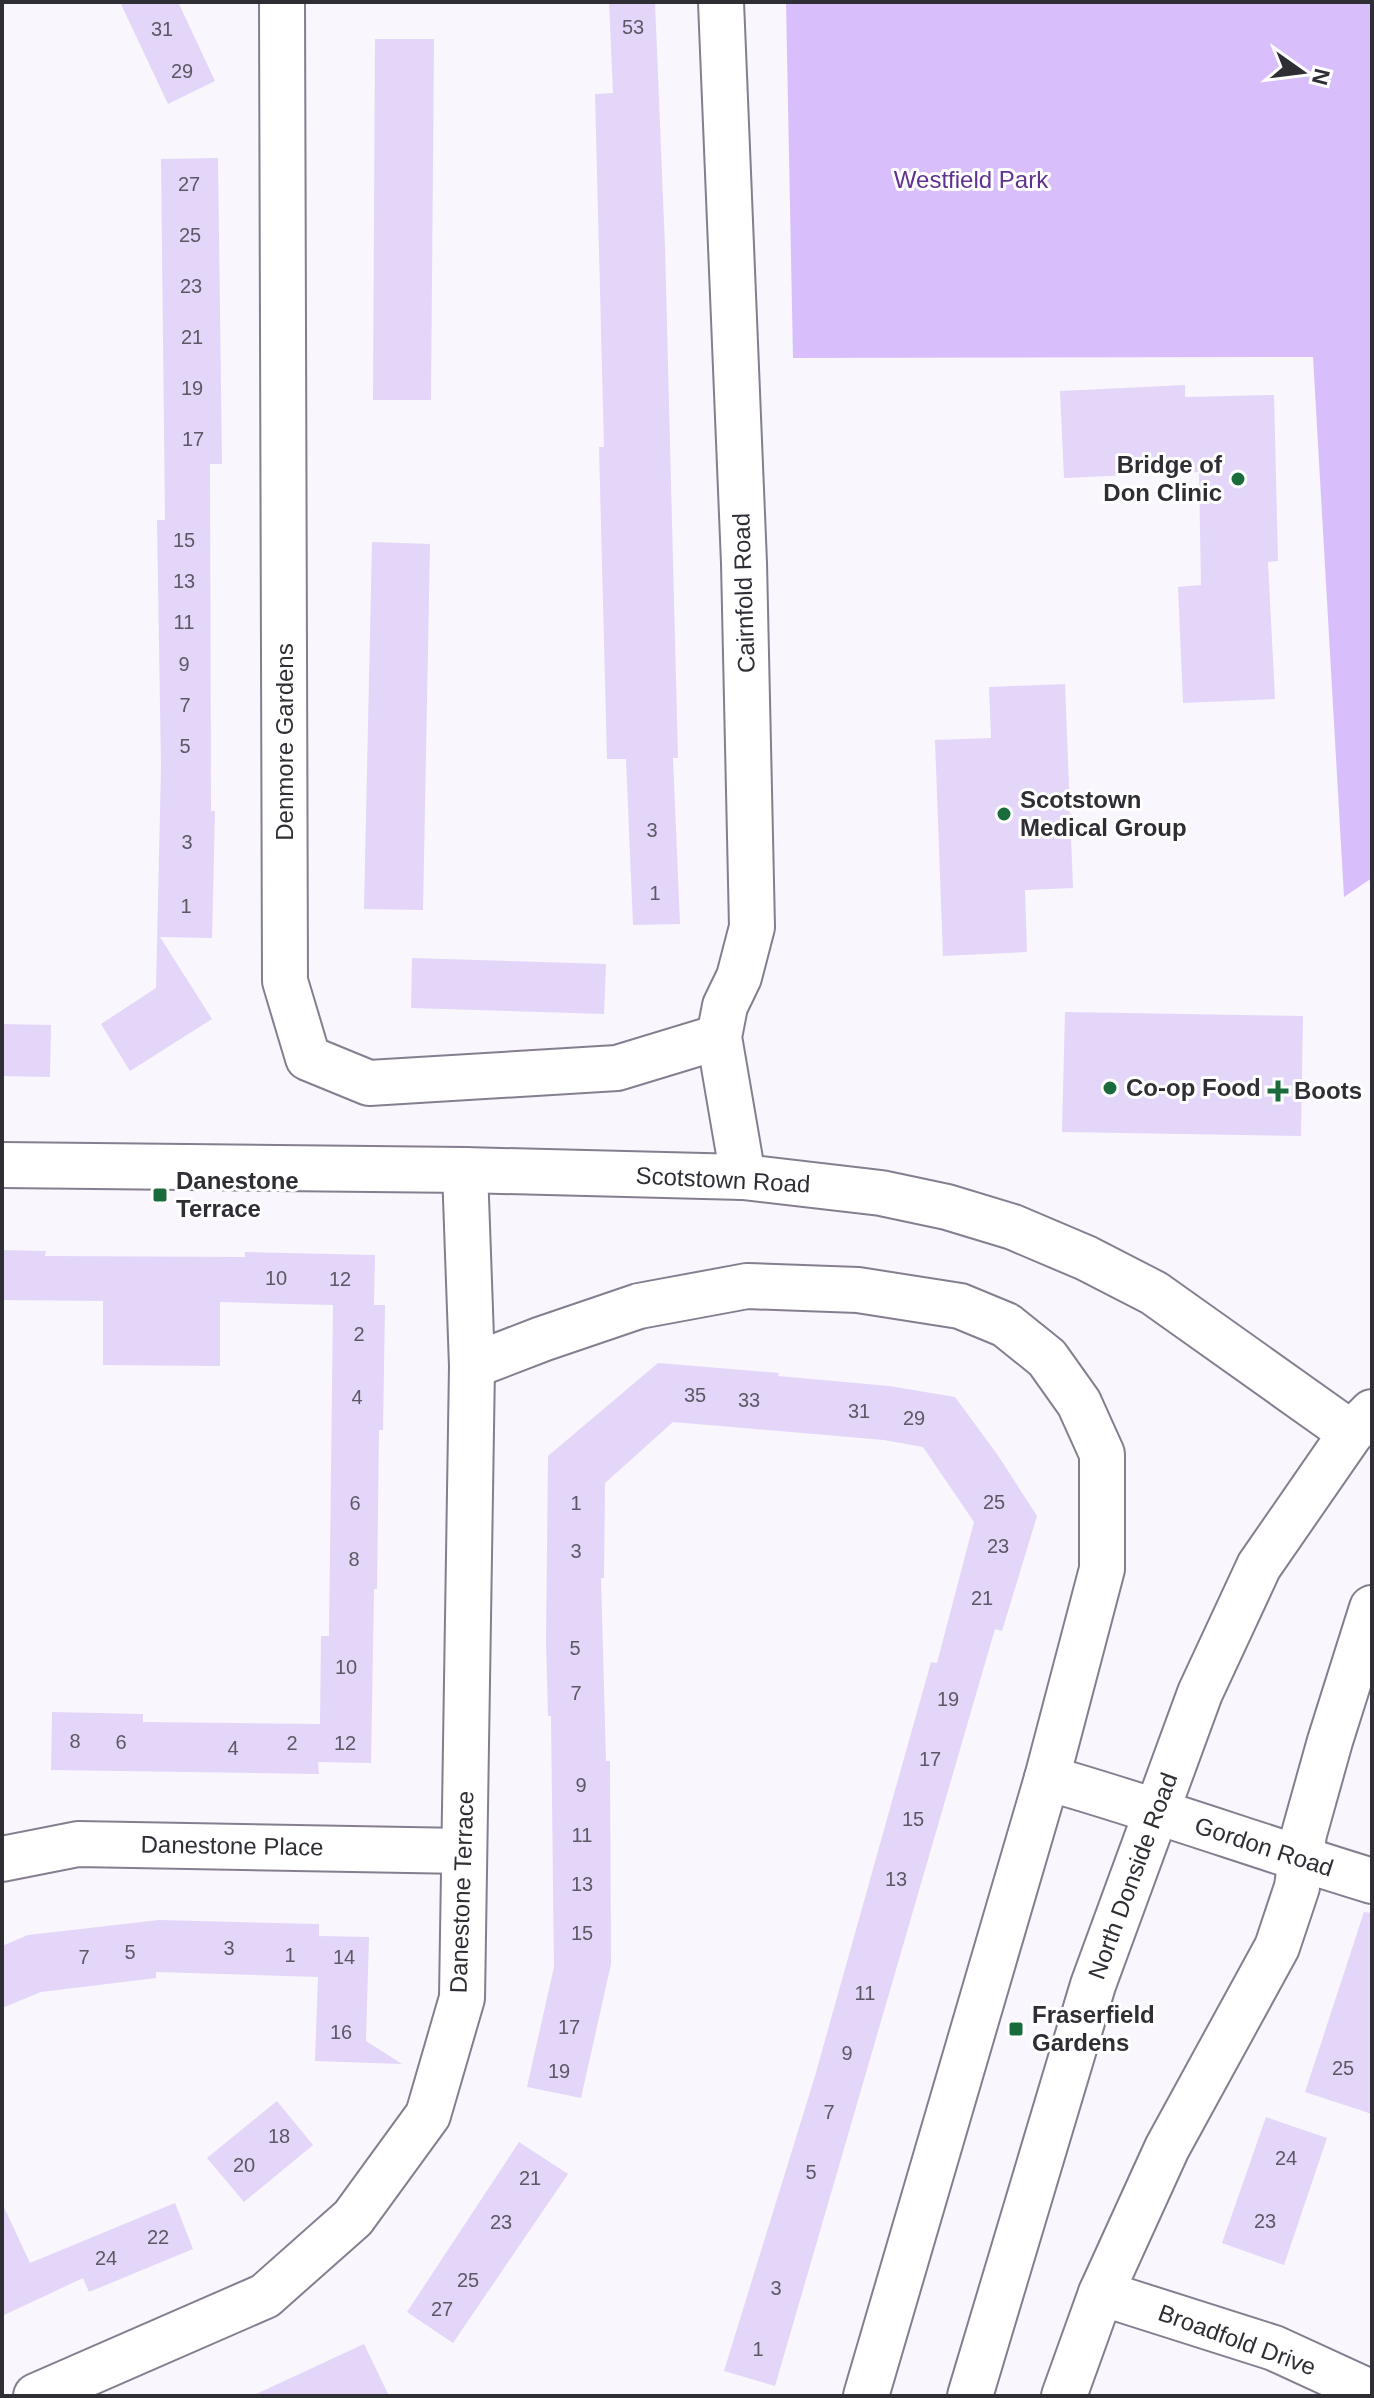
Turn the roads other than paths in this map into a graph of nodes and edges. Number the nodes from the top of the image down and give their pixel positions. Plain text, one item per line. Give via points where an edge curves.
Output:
1 (282, 2) edge
2 (721, 2) edge
3 (719, 1037) junction
4 (2, 1165) edge
5 (465, 1170) junction
6 (743, 1177) junction
7 (472, 1366) junction
8 (1362, 1423) edge
9 (1372, 1608) edge
10 (1047, 1778) junction
11 (1156, 1812) junction
12 (464, 1851) junction
13 (2, 1859) edge
14 (1301, 1859) junction
15 (1372, 1881) edge
16 (1101, 2293) junction
17 (1372, 2393) edge
18 (36, 2396) edge
19 (866, 2396) edge
20 (970, 2396) edge
21 (1064, 2396) edge

1 - 3 street, Denmore Gardens via 285,981 308,1058 369,1083 617,1068
2 - 3 street, Cairnfold Road via 744,563 752,927
3 - 6 street, Cairnfold Road
4 - 5 street, Scotstown Road
5 - 6 street, Scotstown Road
5 - 7 street, Danestone Terrace
6 - 8 street, Scotstown Road via 881,1193 1013,1227 1154,1293
7 - 10 street via 639,1306 747,1286 858,1290 960,1306 1006,1325 1047,1358 1079,1403 1102,1454 1102,1569
7 - 12 street, Danestone Terrace
8 - 11 street, North Donside Road via 1259,1566 1200,1693
9 - 14 street via 1326,1754
10 - 11 street
10 - 19 street
11 - 14 street, Gordon Road
11 - 20 street, North Donside Road via 1093,1985
12 - 13 street, Danestone Place via 78,1844
12 - 18 street, Danestone Terrace via 462,1998 428,2115 353,2218 265,2296
14 - 15 street, Gordon Road
14 - 16 street via 1277,1947 1167,2148
16 - 17 street, Broadfold Drive via 1274,2348
16 - 21 street

